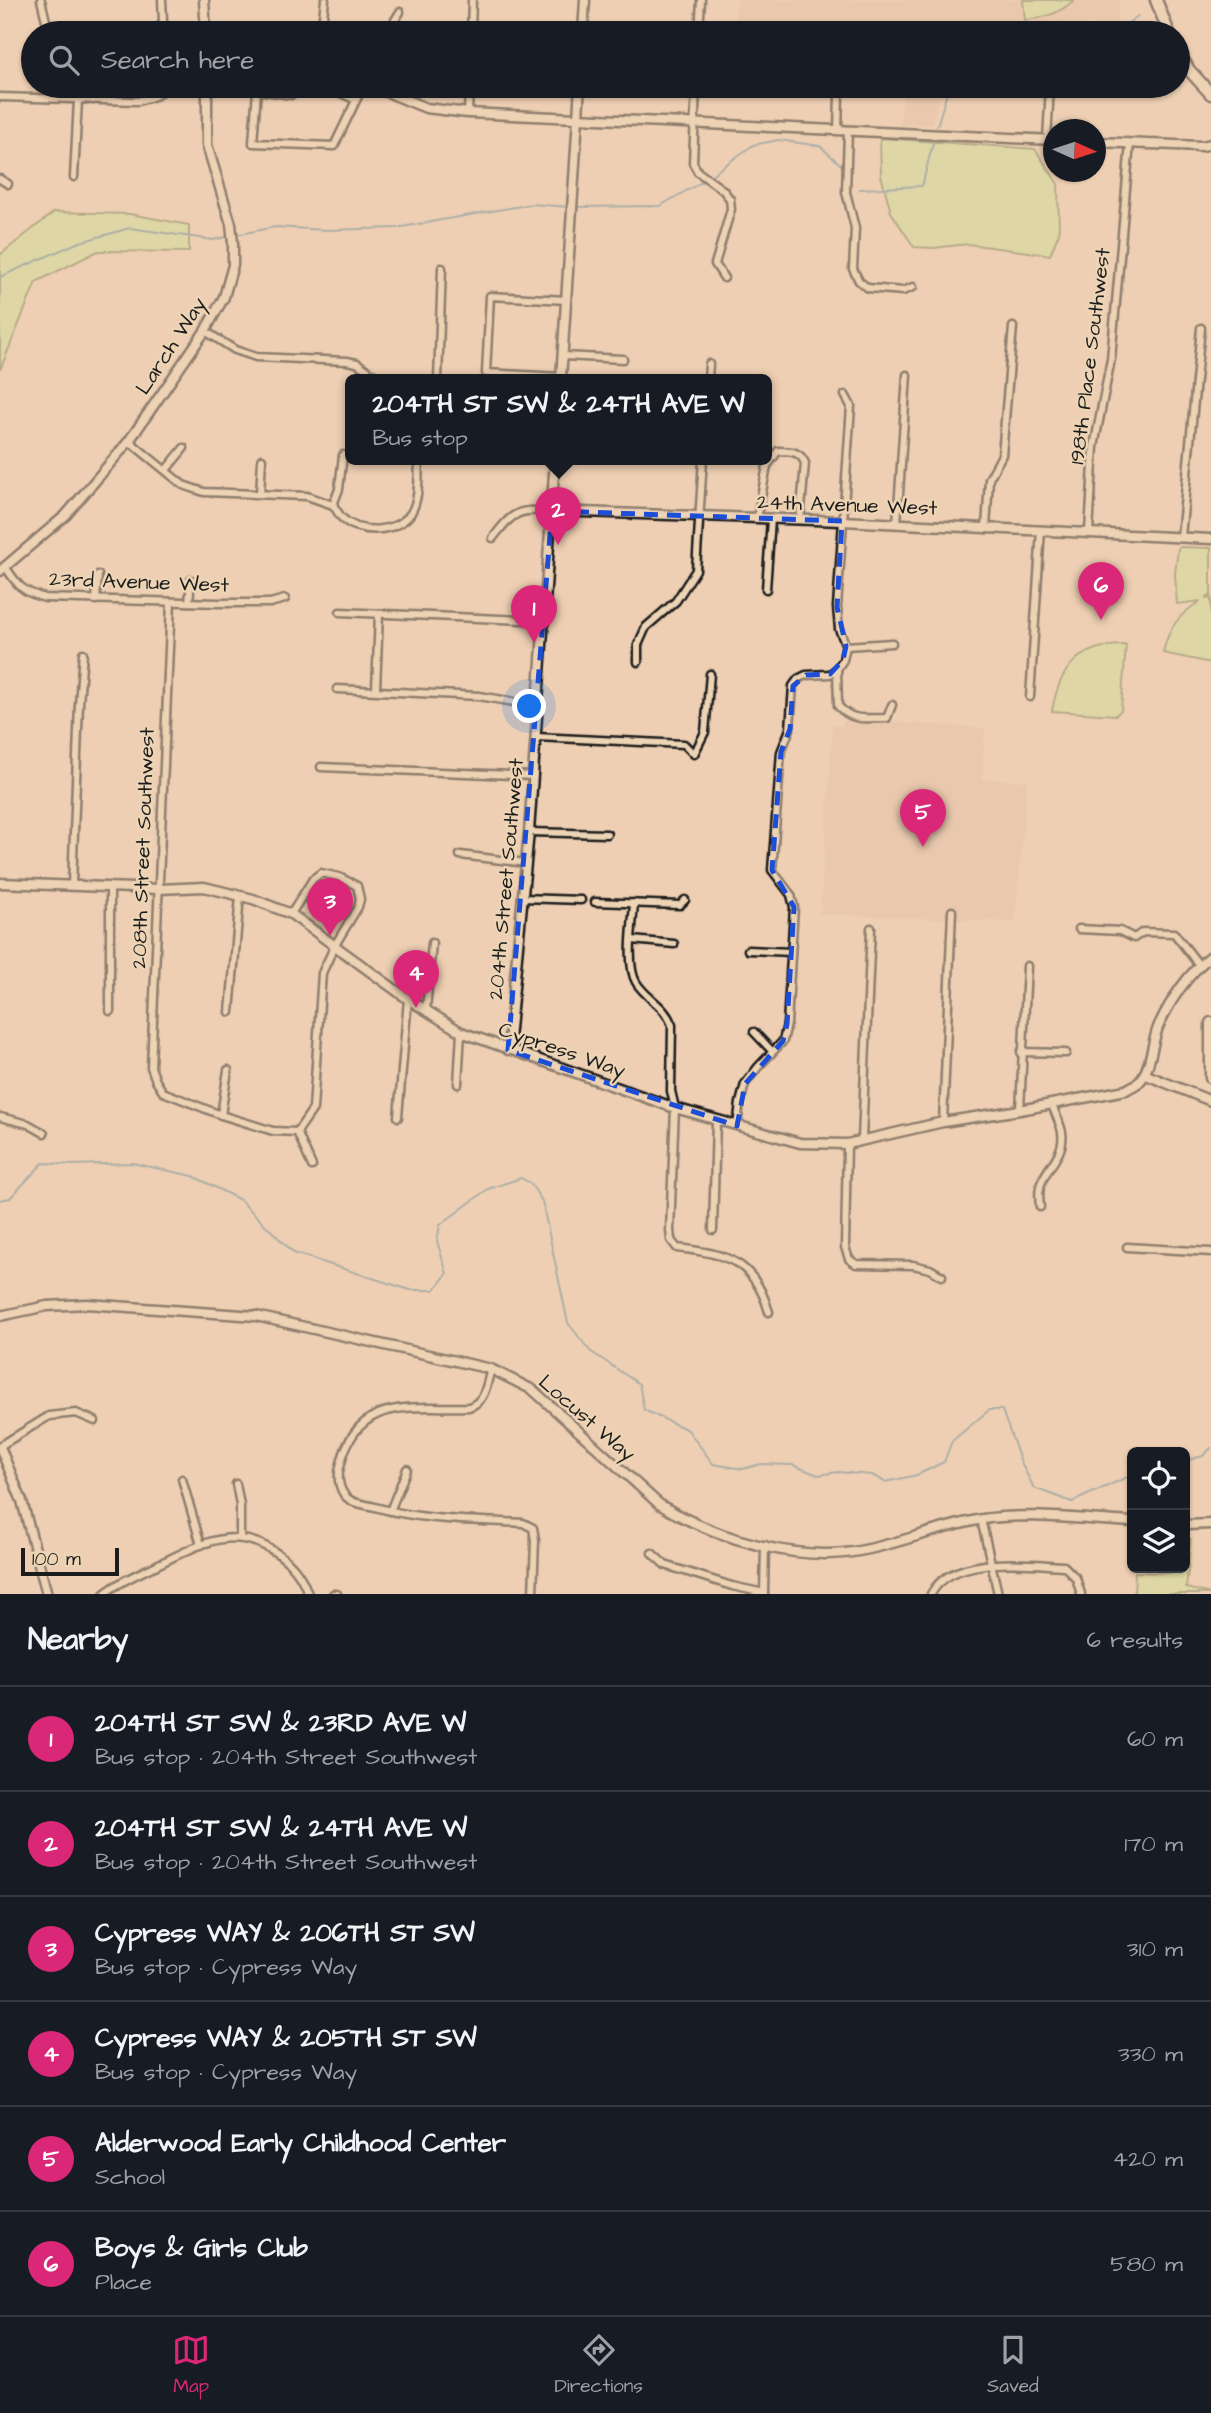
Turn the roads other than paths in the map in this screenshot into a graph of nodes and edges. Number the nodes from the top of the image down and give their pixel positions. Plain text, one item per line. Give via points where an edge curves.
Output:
1 (41, 0) edge
2 (162, 0) edge
3 (204, 0) edge
4 (325, 0) edge
5 (472, 0) edge
6 (584, 0) edge
7 (701, 0) edge
8 (1156, 0) edge
9 (400, 12) dead end
10 (46, 21) edge
11 (163, 21) edge
12 (205, 21) edge
13 (322, 21) edge
14 (394, 21) edge
15 (471, 21) edge
16 (583, 21) edge
17 (700, 21) edge
18 (1164, 21) edge
19 (1190, 71) edge
20 (1211, 94) edge
21 (0, 97) edge
22 (21, 97) edge
23 (48, 98) edge
24 (148, 98) edge
25 (207, 98) edge
26 (256, 98) edge
27 (352, 98) edge
28 (401, 98) edge
29 (469, 98) edge
30 (580, 98) edge
31 (695, 98) edge
32 (839, 98) edge
33 (1050, 98) edge
34 (78, 100) junction
35 (93, 100) joint
36 (356, 100) joint
37 (468, 113) junction
38 (579, 118) junction
39 (1050, 119) edge
40 (694, 122) junction
41 (838, 131) junction
42 (848, 131) junction
43 (1043, 140) edge
44 (1106, 142) edge
45 (1130, 143) junction
46 (1211, 144) edge
47 (74, 177) dead end
48 (0, 179) edge
49 (8, 184) dead end
50 (442, 268) dead end
51 (724, 278) dead end
52 (913, 287) dead end
53 (567, 300) junction
54 (1013, 327) dead end
55 (1201, 328) dead end
56 (205, 331) junction
57 (563, 356) junction
58 (623, 359) dead end
59 (709, 364) dead end
60 (373, 374) edge
61 (438, 374) edge
62 (501, 374) edge
63 (561, 374) edge
64 (708, 374) edge
65 (907, 375) dead end
66 (845, 396) dead end
67 (130, 441) junction
68 (184, 448) dead end
69 (343, 455) dead end
70 (262, 459) dead end
71 (772, 459) edge
72 (419, 465) edge
73 (555, 465) edge
74 (703, 465) edge
75 (768, 465) edge
76 (166, 470) junction
77 (260, 494) junction
78 (333, 505) junction
79 (552, 511) junction
80 (700, 517) junction
81 (757, 518) junction
82 (771, 519) junction
83 (800, 520) junction
84 (842, 521) junction
85 (897, 524) junction
86 (986, 529) junction
87 (1041, 530) junction
88 (1089, 532) junction
89 (1181, 537) junction
90 (493, 538) dead end
91 (1211, 539) edge
92 (3, 568) edge
93 (98, 575) dead end
94 (191, 580) dead end
95 (766, 589) dead end
96 (285, 599) dead end
97 (96, 600) junction
98 (171, 602) junction
99 (189, 602) junction
100 (340, 612) dead end
101 (379, 614) junction
102 (544, 621) junction
103 (892, 643) dead end
104 (846, 646) junction
105 (83, 653) dead end
106 (638, 662) dead end
107 (837, 669) junction
108 (710, 674) dead end
109 (337, 689) dead end
110 (376, 689) junction
111 (1030, 697) dead end
112 (892, 705) dead end
113 (538, 706) junction
114 (536, 737) junction
115 (321, 767) dead end
116 (533, 776) junction
117 (529, 832) junction
118 (607, 834) dead end
119 (460, 855) dead end
120 (526, 863) junction
121 (0, 883) edge
122 (72, 885) junction
123 (110, 887) junction
124 (159, 889) junction
125 (240, 896) junction
126 (522, 898) junction
127 (581, 900) dead end
128 (685, 900) dead end
129 (596, 902) dead end
130 (634, 903) junction
131 (952, 911) dead end
132 (291, 915) junction
133 (871, 928) dead end
134 (1079, 929) dead end
135 (632, 940) junction
136 (432, 943) dead end
137 (674, 944) dead end
138 (335, 945) junction
139 (748, 950) dead end
140 (791, 952) junction
141 (1211, 956) edge
142 (1199, 965) junction
143 (1027, 966) dead end
144 (408, 999) junction
145 (426, 1010) junction
146 (110, 1011) dead end
147 (230, 1012) dead end
148 (1211, 1023) edge
149 (461, 1032) junction
150 (754, 1032) dead end
151 (508, 1050) junction
152 (772, 1051) junction
153 (1210, 1051) edge
154 (1021, 1052) junction
155 (1066, 1053) dead end
156 (228, 1070) dead end
157 (1142, 1078) junction
158 (1211, 1078) edge
159 (458, 1084) dead end
160 (1211, 1101) edge
161 (1052, 1105) junction
162 (675, 1108) junction
163 (1020, 1110) junction
164 (221, 1115) junction
165 (0, 1117) edge
166 (398, 1117) dead end
167 (716, 1120) junction
168 (943, 1122) junction
169 (737, 1126) junction
170 (298, 1132) junction
171 (44, 1133) dead end
172 (862, 1139) junction
173 (847, 1144) junction
174 (312, 1166) dead end
175 (1040, 1207) dead end
176 (713, 1230) dead end
177 (1127, 1247) dead end
178 (1211, 1252) edge
179 (942, 1276) dead end
180 (769, 1312) dead end
181 (2, 1313) edge
182 (491, 1369) junction
183 (96, 1421) dead end
184 (0, 1446) edge
185 (407, 1469) dead end
186 (182, 1479) dead end
187 (236, 1484) dead end
188 (390, 1511) junction
189 (981, 1520) junction
190 (1127, 1522) edge
191 (1211, 1524) edge
192 (1190, 1525) edge
193 (240, 1537) junction
194 (201, 1545) junction
195 (765, 1545) junction
196 (652, 1553) dead end
197 (989, 1562) junction
198 (764, 1593) edge
199 (47, 1594) edge
200 (104, 1594) edge
201 (308, 1594) edge
202 (533, 1594) edge
203 (930, 1594) edge
204 (998, 1594) edge
205 (1081, 1594) edge

1 - 10 street
2 - 11 street
3 - 12 street
4 - 13 street
5 - 15 street
6 - 16 street
7 - 17 street
8 - 18 main road
9 - 14 street
19 - 20 main road
21 - 22 street
23 - 34 street
24 - 35 street
25 - 56 street, Larch Way via 207,145 230,223 233,265 229,284
26 - 36 street via 253,143 334,146
27 - 36 street
28 - 37 street via 426,108
29 - 37 street
30 - 38 street
31 - 40 street
32 - 41 street
33 - 39 street
34 - 35 street
34 - 47 street
37 - 38 street
38 - 40 street
38 - 53 street
40 - 41 street
40 - 51 street via 695,167 730,199 732,209 715,264
41 - 42 street
42 - 43 street
42 - 52 street via 846,192 855,228 853,270 868,288 903,292
44 - 45 street
45 - 46 street
45 - 88 street, 198th Place Southwest via 1111,359 1094,447
48 - 49 street
50 - 61 street
53 - 57 street
53 - 62 street via 490,296 486,373
54 - 86 street via 1002,455 989,479
55 - 89 street
56 - 60 street via 256,357 347,361
56 - 67 street, Larch Way
57 - 58 street
57 - 63 street
59 - 64 street
65 - 85 street
66 - 84 street via 851,406
67 - 76 street
67 - 92 street, Larch Way via 66,515
68 - 76 street
69 - 78 street
70 - 77 street
71 - 83 street via 778,451 791,451 805,463
72 - 78 street via 417,499 410,514 398,524 364,529 341,518
73 - 79 street, 204th Street Southwest
74 - 80 street
75 - 81 street
76 - 77 street via 183,485 204,492
77 - 78 street via 307,496
79 - 80 street, 24th Avenue West
79 - 90 street, 24th Avenue West via 523,510 505,521
79 - 102 street, 204th Street Southwest
80 - 81 street, 24th Avenue West
80 - 106 street via 696,570 676,601 646,627 638,645
81 - 82 street, 24th Avenue West
82 - 83 street, 24th Avenue West
82 - 95 street
83 - 84 street, 24th Avenue West
84 - 85 street, 24th Avenue West
84 - 104 street via 837,607
85 - 86 street, 24th Avenue West
86 - 87 street, 24th Avenue West
87 - 88 street, 24th Avenue West
87 - 111 street
88 - 89 street, 24th Avenue West
89 - 91 street, 24th Avenue West
92 - 97 street, 23rd Avenue West via 18,586 35,595
93 - 97 street
94 - 99 street
96 - 99 street, 23rd Avenue West via 270,603
97 - 98 street, 23rd Avenue West
98 - 99 street, 23rd Avenue West
98 - 124 street, 208th Street Southwest
100 - 101 street
101 - 102 street
101 - 110 street
102 - 113 street, 204th Street Southwest
103 - 104 street
104 - 107 street
105 - 122 street
107 - 112 street via 838,706 846,715 887,718
107 - 140 street via 830,674 806,675 793,686 790,729 781,752 772,870 791,895 794,907
108 - 114 street via 705,732 694,754 684,744
109 - 110 street
110 - 113 street via 479,696
113 - 114 street, 204th Street Southwest
114 - 116 street, 204th Street Southwest
115 - 116 street
116 - 117 street, 204th Street Southwest
117 - 118 street
117 - 120 street, 204th Street Southwest
119 - 120 street
120 - 126 street, 204th Street Southwest
121 - 122 street, Cypress Way
122 - 123 street, Cypress Way
123 - 124 street, Cypress Way
123 - 146 street
124 - 125 street, Cypress Way via 204,887
124 - 164 street, 208th Street Southwest via 152,1067 156,1082 163,1092
125 - 132 street, Cypress Way
125 - 147 street
126 - 127 street
126 - 151 street, 204th Street Southwest
128 - 130 street via 680,905
129 - 130 street
130 - 135 street
131 - 168 street
132 - 138 street, Cypress Way
132 - 138 street via 313,878 321,873 357,886 358,907
133 - 172 street
134 - 142 street via 1121,931 1134,938 1143,932 1174,933
135 - 137 street
135 - 162 street via 635,981 672,1024
136 - 145 street
138 - 144 street, Cypress Way
138 - 170 street via 322,973 313,1109
139 - 140 street
140 - 152 street via 787,1024 783,1041
141 - 142 street
142 - 157 street via 1160,1023
143 - 154 street
144 - 145 street, Cypress Way
144 - 166 street
145 - 149 street, Cypress Way
148 - 153 main road
149 - 151 street, Cypress Way
149 - 159 street
150 - 152 street
151 - 162 street, Cypress Way
152 - 169 street via 746,1084
153 - 158 main road
154 - 155 street
154 - 163 street
156 - 164 street
157 - 160 street
157 - 161 street, Cypress Way via 1126,1090
161 - 163 street, Cypress Way
161 - 175 street via 1062,1143 1039,1188
162 - 167 street, Cypress Way
162 - 180 street via 671,1240 677,1248 716,1253 745,1269 763,1291
163 - 168 street, Cypress Way
164 - 170 street
165 - 171 street
167 - 169 street, Cypress Way
167 - 176 street
168 - 172 street, Cypress Way
169 - 173 street, Cypress Way via 800,1143
170 - 174 street
172 - 173 street, Cypress Way
173 - 179 street via 845,1247 849,1259 856,1264 920,1266
177 - 178 street
181 - 182 street, Locust Way via 88,1304 256,1316
182 - 188 street via 483,1398 476,1404 390,1409 359,1425 339,1469 340,1488 349,1500
182 - 195 street, Locust Way via 533,1390 659,1504 708,1529
183 - 184 street via 76,1413 49,1416
184 - 199 street via 22,1501
185 - 188 street
186 - 194 street
187 - 193 street
188 - 202 street via 415,1517 523,1523 533,1528
189 - 190 street, Locust Way
189 - 195 street, Locust Way via 834,1554
189 - 197 street
191 - 192 street
193 - 194 street
193 - 201 street via 264,1545 289,1562
194 - 200 street
195 - 198 street
196 - 198 street via 665,1565
197 - 203 street via 950,1575
197 - 204 street
197 - 205 street via 1064,1566 1076,1578

